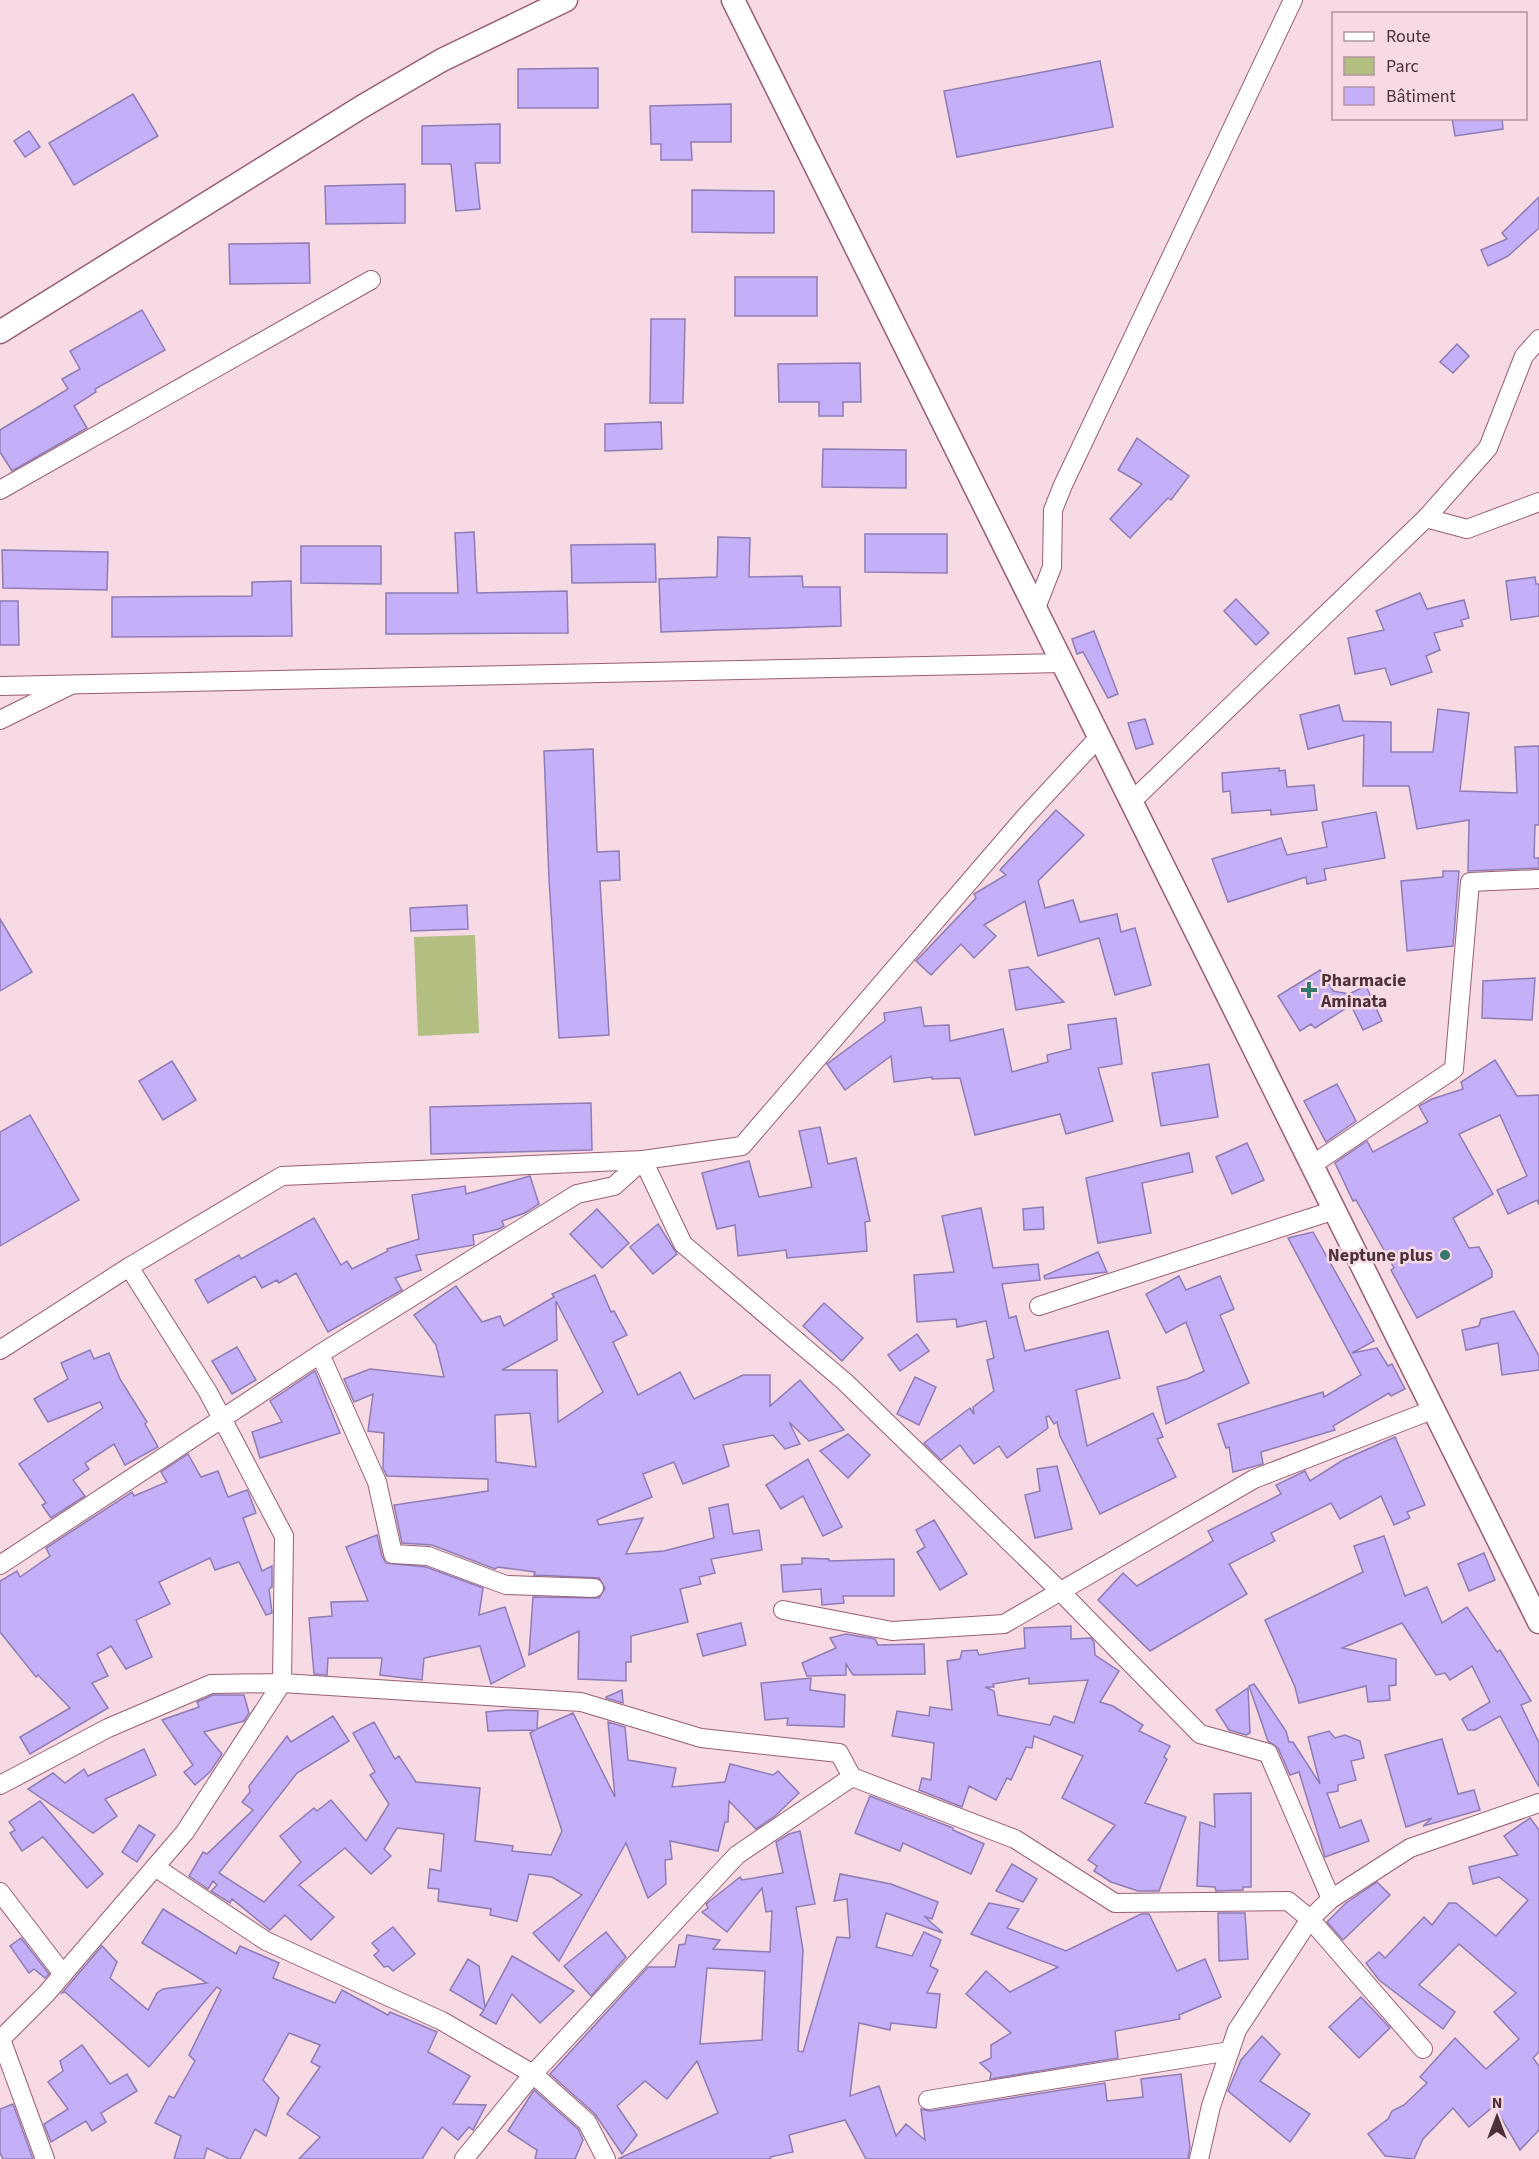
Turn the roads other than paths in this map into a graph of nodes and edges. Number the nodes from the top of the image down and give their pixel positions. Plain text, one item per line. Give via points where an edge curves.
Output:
1 (566, 0) edge
2 (733, 0) edge
3 (1293, 0) edge
4 (371, 280) dead end
5 (0, 332) edge
6 (1539, 339) edge
7 (0, 490) edge
8 (1539, 502) edge
9 (1426, 518) junction
10 (1036, 608) junction
11 (1062, 663) junction
12 (78, 682) junction
13 (0, 686) edge
14 (0, 720) edge
15 (1098, 738) junction
16 (1130, 803) junction
17 (1539, 879) edge
18 (643, 1160) junction
19 (1312, 1165) junction
20 (1335, 1210) junction
21 (129, 1267) junction
22 (1039, 1306) dead end
23 (0, 1350) edge
24 (320, 1354) junction
25 (1432, 1410) junction
26 (222, 1418) junction
27 (0, 1565) edge
28 (594, 1588) dead end
29 (1060, 1591) junction
30 (783, 1610) dead end
31 (1539, 1622) edge
32 (282, 1683) junction
33 (852, 1777) junction
34 (0, 1785) edge
35 (1539, 1803) edge
36 (155, 1867) junction
37 (0, 1892) edge
38 (1331, 1899) junction
39 (1310, 1919) junction
40 (63, 1974) junction
41 (1, 2040) edge
42 (1423, 2049) dead end
43 (1230, 2051) junction
44 (533, 2073) junction
45 (928, 2100) dead end
46 (45, 2159) edge
47 (464, 2159) edge
48 (606, 2159) edge
49 (1199, 2159) edge

1 - 5 street via 442,60 363,105
2 - 10 street
3 - 10 street via 1063,485 1053,510 1052,567
4 - 7 street
6 - 9 street via 1524,356 1488,447
8 - 9 street via 1467,529
9 - 16 street
10 - 11 street
11 - 12 street
11 - 15 street
12 - 13 street
12 - 14 street
15 - 16 street
15 - 18 street via 1024,818 742,1146
16 - 19 street
17 - 19 street via 1470,882 1454,1069
18 - 21 street via 282,1176
18 - 24 street via 614,1186 577,1194
18 - 29 street via 683,1244 845,1382
19 - 20 street
20 - 22 street
20 - 25 street
21 - 23 street
21 - 26 street
24 - 26 street
24 - 28 street via 377,1482 393,1554 428,1556 506,1585
25 - 29 street via 1254,1479
25 - 31 street
26 - 27 street
26 - 32 street via 284,1536
29 - 30 street via 1004,1624 892,1631
29 - 38 street via 1200,1734 1268,1754
32 - 33 street via 581,1702 701,1738 839,1753
32 - 34 street via 211,1684 108,1728
32 - 36 street via 185,1832
33 - 39 street via 1015,1839 1115,1903 1288,1901
33 - 44 street via 737,1855
35 - 38 street via 1410,1848
36 - 40 street
36 - 44 street via 266,1941 442,2021
37 - 40 street
38 - 39 street
39 - 42 street
39 - 43 street via 1237,2030
40 - 41 street
41 - 46 street
43 - 45 street
43 - 49 street via 1211,2106
44 - 47 street
44 - 48 street via 587,2122

